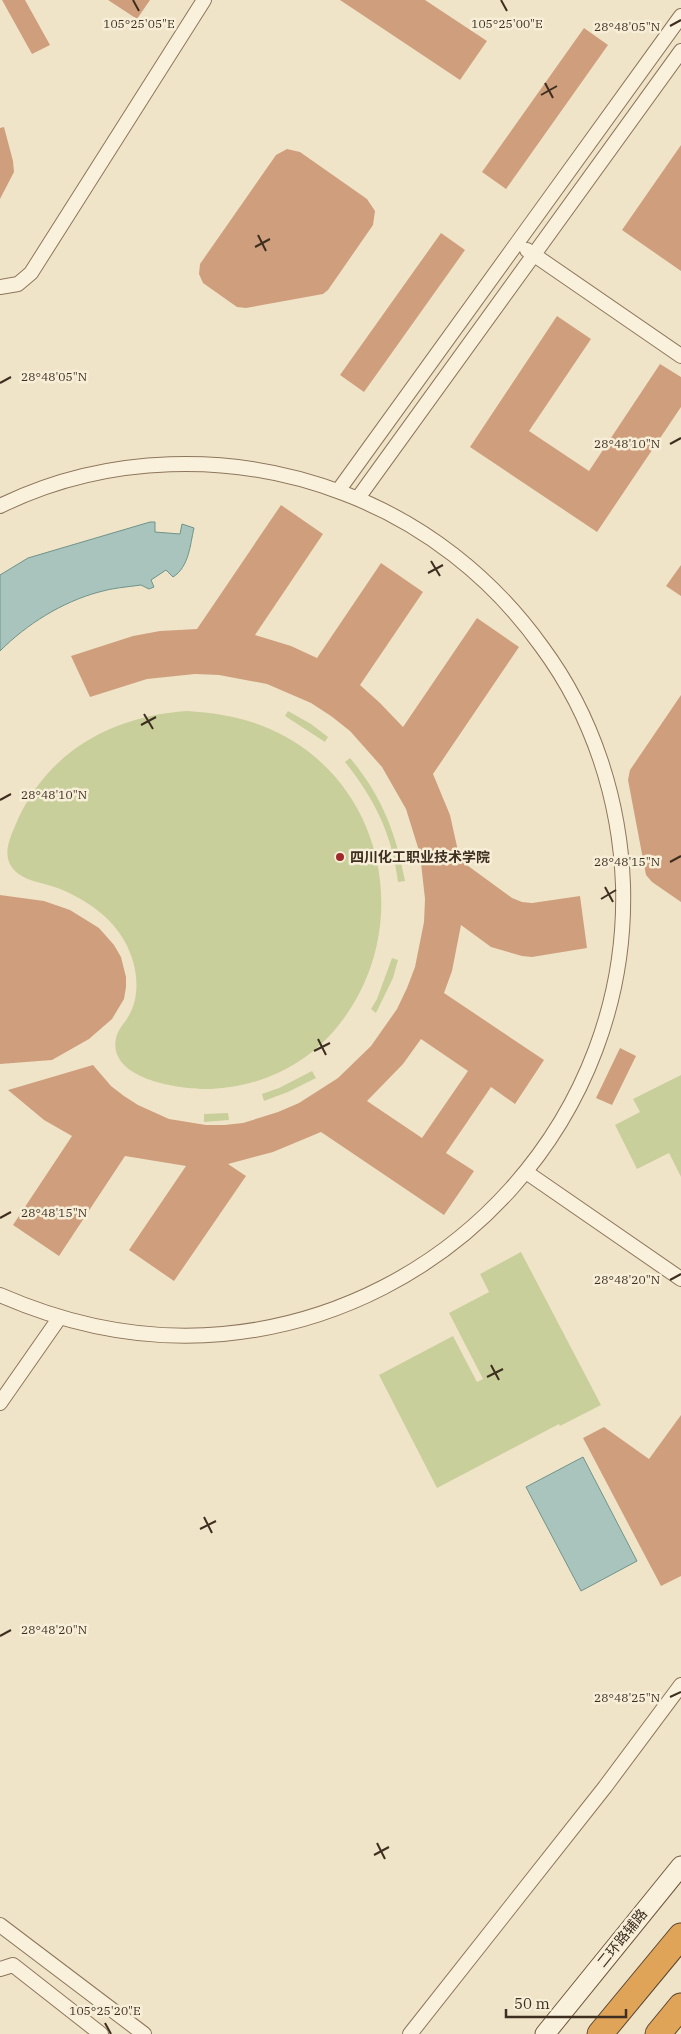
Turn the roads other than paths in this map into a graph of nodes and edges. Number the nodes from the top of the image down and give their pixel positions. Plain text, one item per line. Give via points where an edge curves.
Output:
1 (204, 0) edge
2 (681, 16) edge
3 (681, 51) edge
4 (517, 243) junction
5 (534, 254) junction
6 (0, 287) edge
7 (681, 356) edge
8 (338, 491) junction
9 (358, 498) junction
10 (0, 506) edge
11 (526, 1172) junction
12 (681, 1279) edge
13 (0, 1295) edge
14 (60, 1317) junction
15 (0, 1402) edge
16 (681, 1685) edge
17 (681, 1866) edge
18 (0, 1926) edge
19 (681, 1936) edge
20 (0, 1969) edge
21 (681, 2006) edge
22 (101, 2034) edge
23 (144, 2034) edge
24 (410, 2034) edge
25 (545, 2034) edge
26 (600, 2034) edge
27 (658, 2034) edge

1 - 6 street via 31,273 18,284
2 - 4 street
3 - 5 street
4 - 5 street
4 - 8 street
5 - 7 street
5 - 9 street
8 - 9 street
8 - 10 street via 262,470 166,464 70,480
9 - 11 street via 413,526 465,563 495,590 532,632 583,715 613,806 621,855 623,902 612,998 579,1089 547,1144
11 - 12 street
11 - 14 street via 483,1218 433,1258 377,1291 317,1315 254,1330 190,1335 126,1332
13 - 14 street
14 - 15 street
16 - 24 street via 605,1787
17 - 25 main road, 二环路辅路
18 - 23 street
19 - 26 highway
20 - 22 street via 13,1965
21 - 27 highway

